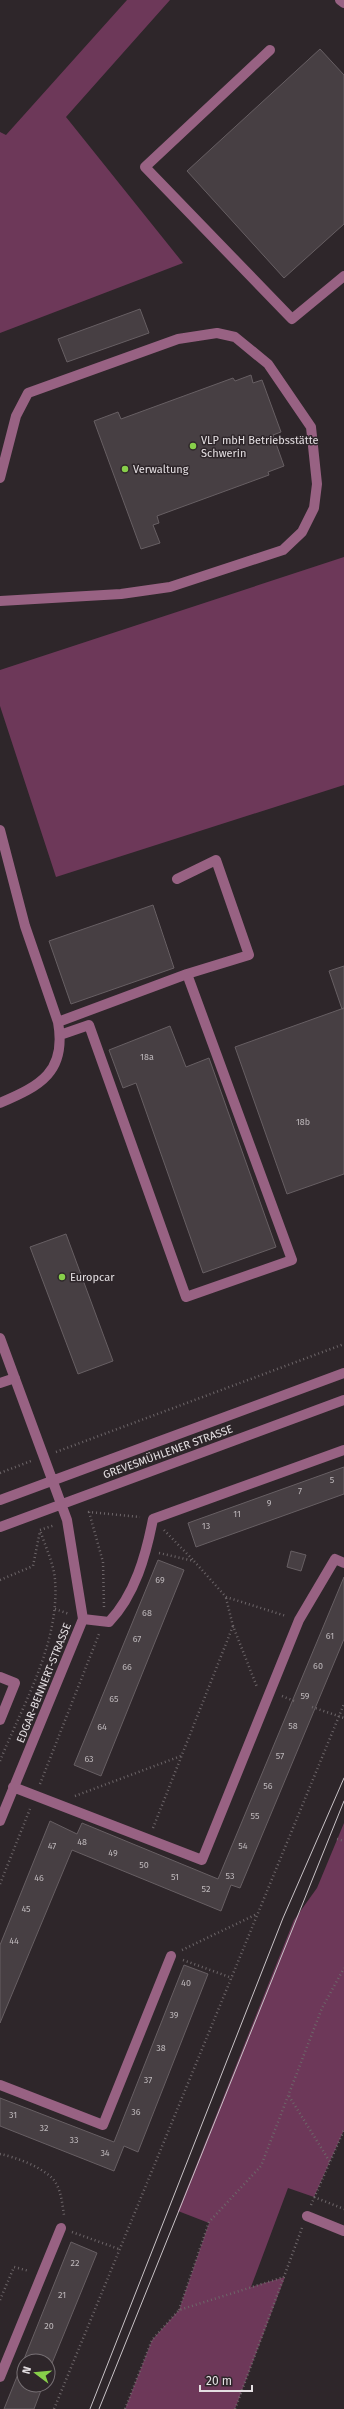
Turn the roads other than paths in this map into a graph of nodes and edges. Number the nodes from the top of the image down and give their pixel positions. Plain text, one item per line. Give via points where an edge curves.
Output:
1 (340, 0) edge
2 (344, 3) edge
3 (270, 50) dead end
4 (344, 276) edge
5 (0, 478) edge
6 (0, 601) edge
7 (0, 830) edge
8 (177, 878) dead end
9 (187, 974) junction
10 (58, 1022) junction
11 (60, 1034) junction
12 (0, 1104) edge
13 (0, 1338) edge
14 (344, 1373) edge
15 (15, 1378) junction
16 (0, 1383) edge
17 (344, 1400) edge
18 (344, 1450) edge
19 (53, 1480) junction
20 (0, 1500) edge
21 (62, 1505) junction
22 (0, 1527) edge
23 (344, 1563) edge
24 (83, 1619) junction
25 (0, 1677) edge
26 (0, 1720) edge
27 (13, 1787) junction
28 (0, 1821) edge
29 (171, 1956) road end
30 (0, 2085) edge
31 (307, 2216) road end
32 (62, 2228) road end
33 (344, 2231) edge
34 (0, 2377) edge

1 - 2 street
3 - 4 street via 145,167 292,319
5 - 6 street via 16,416 28,393 178,339 217,333 236,337 268,364 311,427 317,484 314,508 302,532 283,550 170,587 121,594
7 - 10 street via 25,926
8 - 9 street via 216,860 249,955
9 - 10 street
9 - 11 street via 292,1260 186,1297 89,1026
10 - 11 street
11 - 12 street via 54,1066 44,1080 32,1090
13 - 15 street, EDGAR-BENNERT-STRASSE
14 - 19 street, GREVESMÜHLENER STRASSE
15 - 16 street
15 - 19 street, EDGAR-BENNERT-STRASSE
17 - 21 street, GREVESMÜHLENER STRASSE
18 - 24 street via 153,1518 147,1550 123,1608 109,1622
19 - 20 street, GREVESMÜHLENER STRASSE
19 - 21 street, EDGAR-BENNERT-STRASSE
21 - 22 street, GREVESMÜHLENER STRASSE
21 - 24 street, EDGAR-BENNERT-STRASSE via 67,1520
23 - 27 street via 334,1559 298,1620 202,1860
24 - 27 street, EDGAR-BENNERT-STRASSE
25 - 26 street via 15,1683
27 - 28 street, EDGAR-BENNERT-STRASSE
29 - 30 street via 103,2125
31 - 33 street
32 - 34 street

